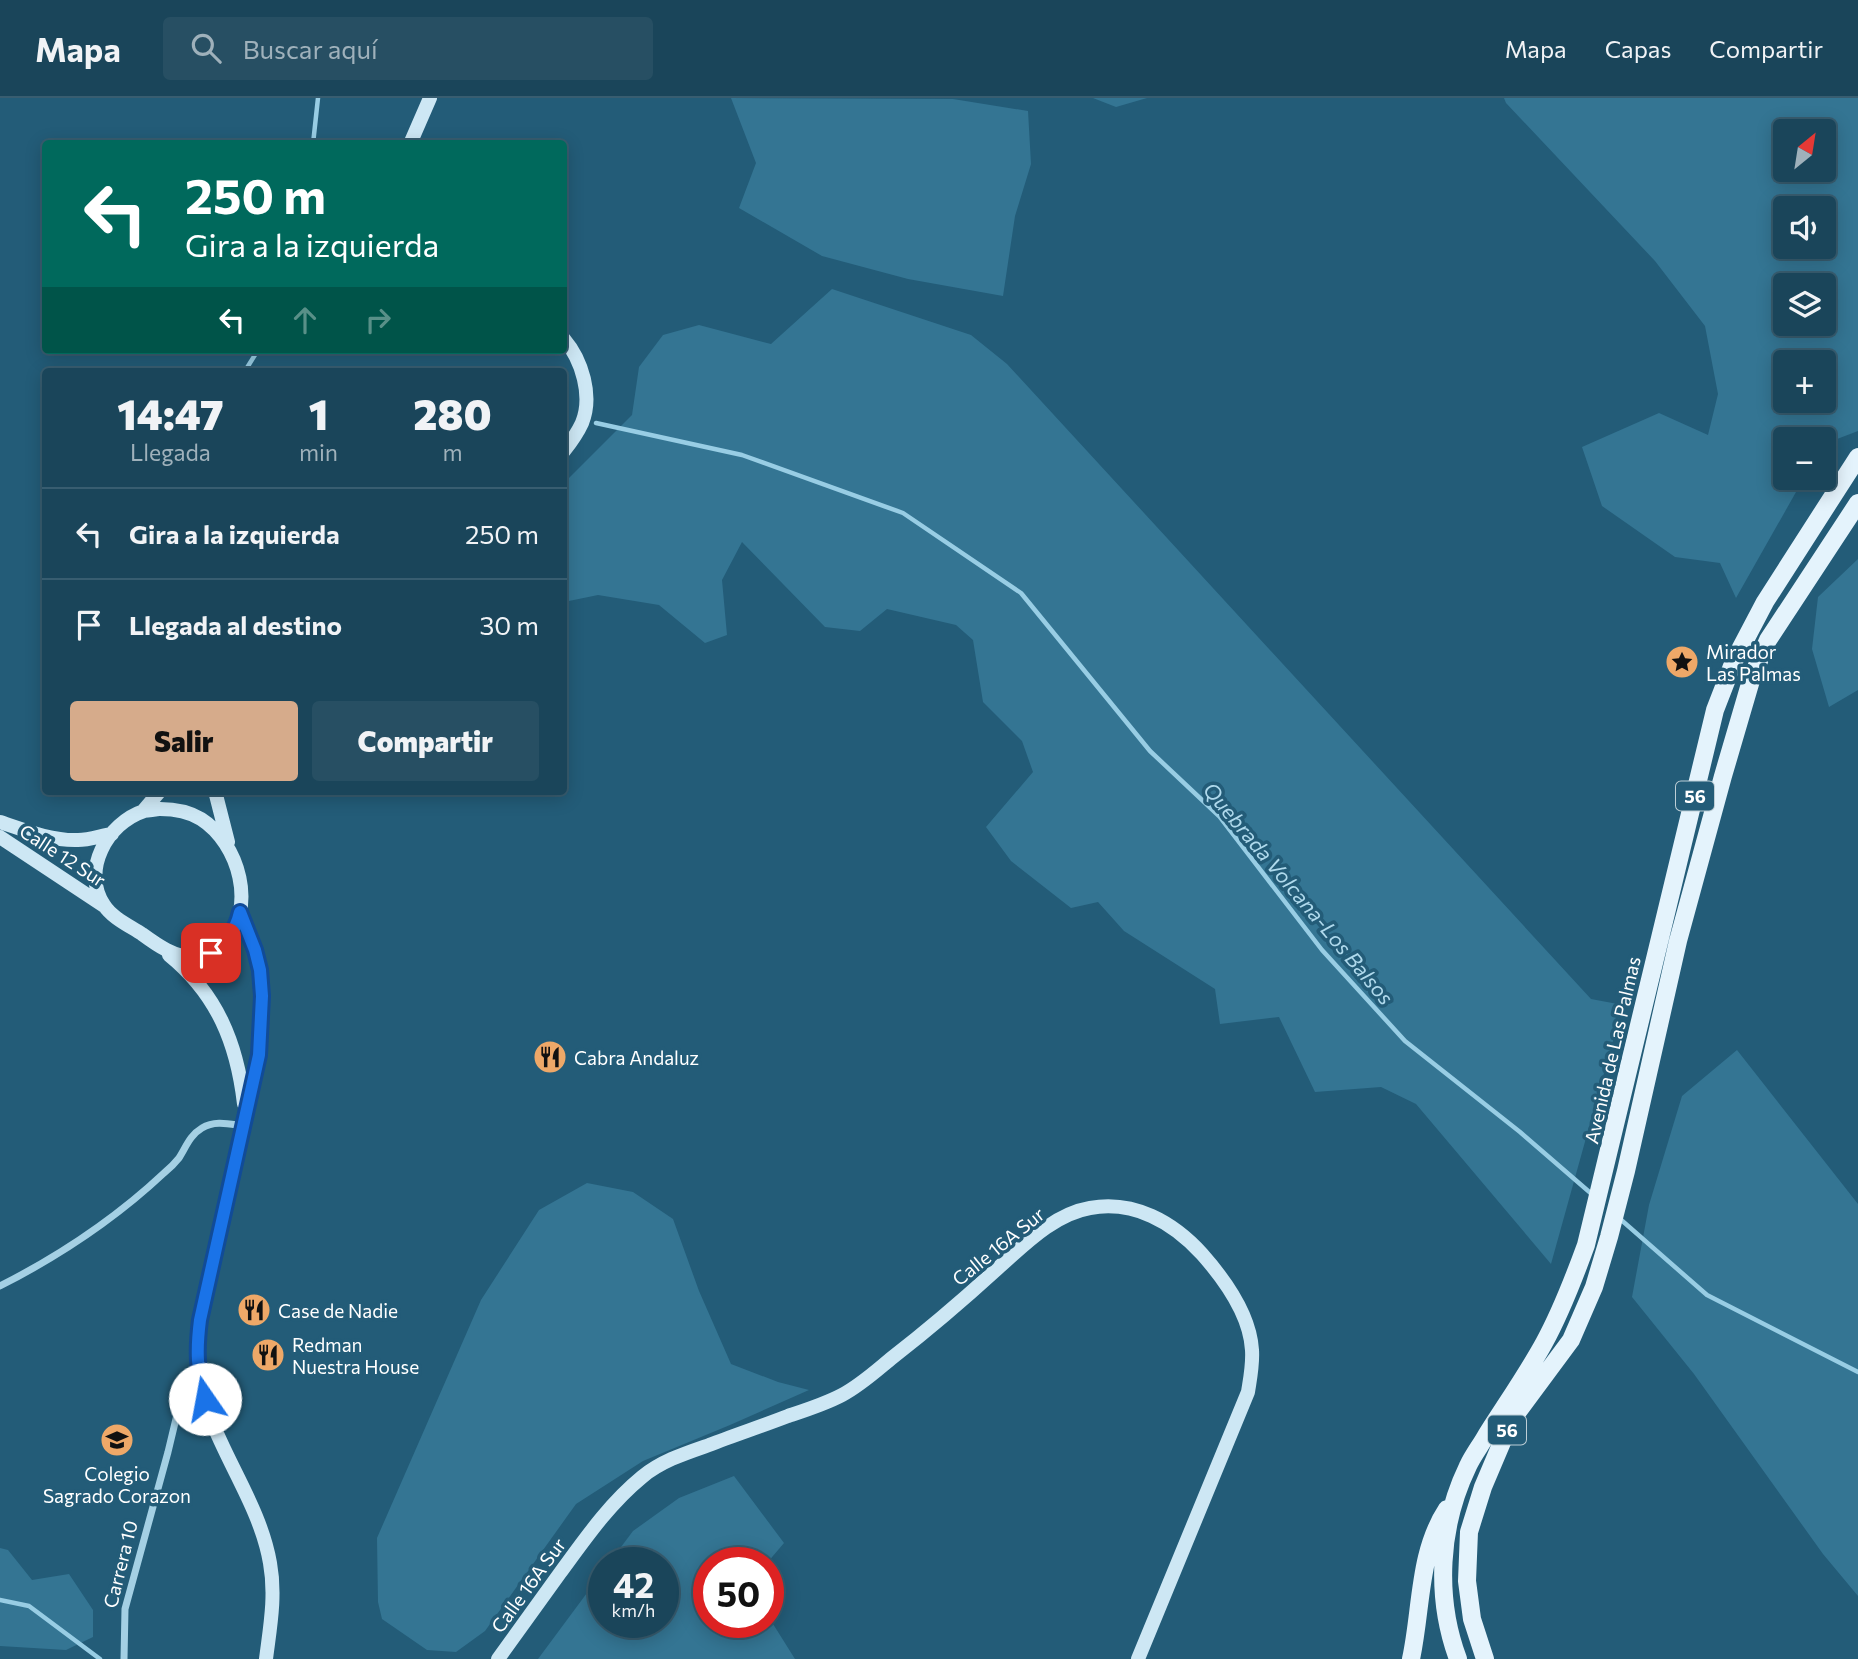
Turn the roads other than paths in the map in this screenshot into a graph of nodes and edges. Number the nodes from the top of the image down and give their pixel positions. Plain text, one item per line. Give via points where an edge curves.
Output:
1 (430, 98) edge
2 (412, 140) edge
3 (567, 342) edge
4 (567, 447) edge
5 (1858, 457) edge
6 (1858, 503) edge
7 (157, 795) edge
8 (216, 795) edge
9 (144, 811) junction
10 (0, 822) edge
11 (111, 834) junction
12 (0, 837) edge
13 (229, 846) junction
14 (104, 906) junction
15 (240, 912) junction
16 (160, 947) junction
17 (245, 1121) junction
18 (0, 1286) edge
19 (199, 1376) junction
20 (1457, 1494) junction
21 (1455, 1651) edge
22 (124, 1659) edge
23 (266, 1659) edge
24 (498, 1659) edge
25 (1138, 1659) edge
26 (1411, 1659) edge
27 (1485, 1659) edge

1 - 2 main road
3 - 4 main road via 586,390 585,414
5 - 20 main road, Avenida de Las Palmas / 56 via 1765,602 1715,710 1586,1245 1544,1344 1468,1465
6 - 27 main road, Avenida de Las Palmas / 56 via 1768,640 1752,677 1678,941 1626,1171 1594,1287 1571,1340 1511,1421 1483,1487 1469,1532 1467,1581 1472,1619
7 - 9 main road
8 - 13 main road
9 - 11 main road
9 - 13 main road via 190,813
10 - 11 main road, Calle 12 Sur via 61,839
11 - 14 main road via 95,874
12 - 14 main road, Calle 12 Sur
13 - 15 main road via 240,882
14 - 16 main road
15 - 16 main road via 230,936 204,956 184,956
15 - 17 main road via 255,950 262,996 259,1055
16 - 17 main road via 196,979 222,1021 236,1058
17 - 18 street via 205,1126 165,1172 109,1218
17 - 19 main road via 200,1320
19 - 22 street, Carrera 10 via 189,1383 180,1402 125,1609
19 - 23 main road via 214,1427 270,1560 273,1606
20 - 21 main road, Avenida de Las Palmas / 56 via 1448,1526 1442,1583
20 - 26 main road via 1440,1519 1426,1556
24 - 25 main road, Calle 16A Sur via 589,1533 644,1475 677,1456 842,1395 1054,1223 1088,1208 1111,1206 1148,1214 1191,1242 1236,1301 1252,1349 1248,1392

